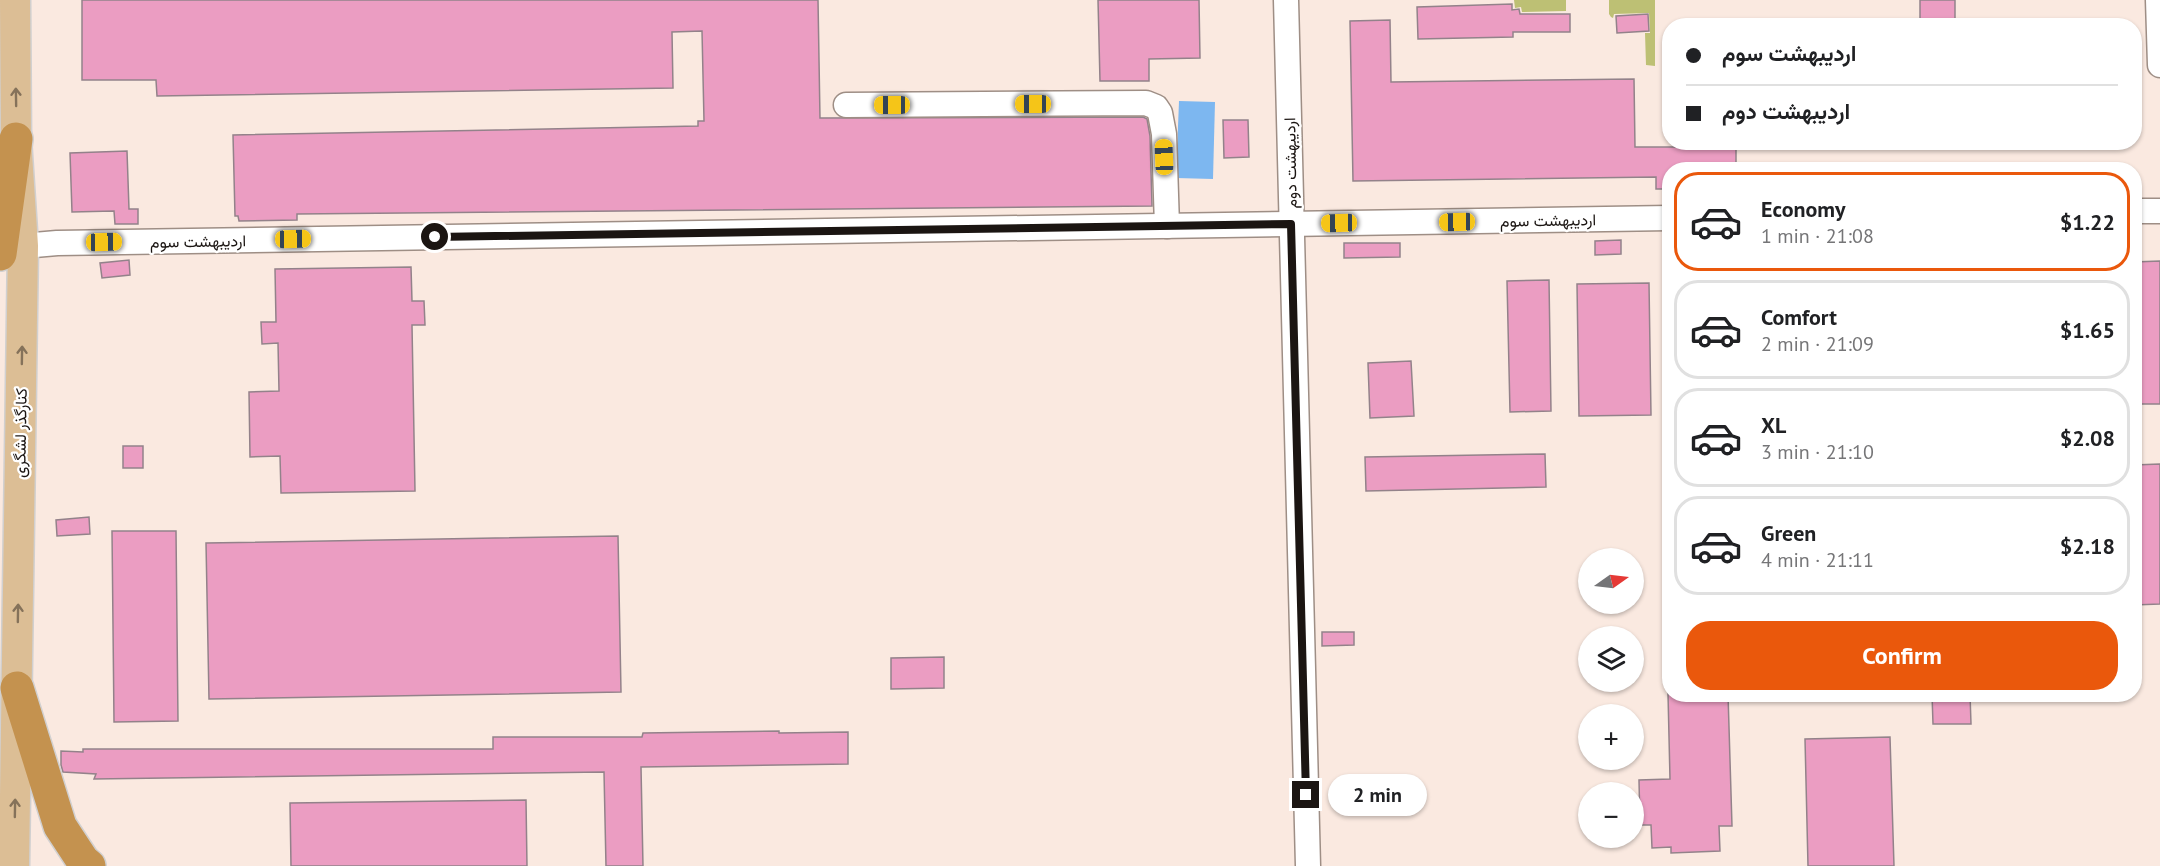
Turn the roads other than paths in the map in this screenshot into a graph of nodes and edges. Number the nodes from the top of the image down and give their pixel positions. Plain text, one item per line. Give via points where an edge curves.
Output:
1 (15, 0) edge
2 (1286, 0) edge
3 (2159, 10) edge
4 (2160, 58) edge
5 (2160, 65) edge
6 (846, 105) dead end
7 (16, 140) joint
8 (2142, 211) edge
9 (2160, 211) edge
10 (1662, 218) edge
11 (1291, 224) junction
12 (1167, 226) junction
13 (12, 250) edge
14 (17, 688) junction
15 (14, 866) edge
16 (89, 866) edge
17 (1308, 866) edge

7 -> 1 main road
2 - 11 street, اردیبهشت دوم
3 - 4 street
4 - 5 street
6 - 12 street via 1146,103 1160,113 1164,134
7 - 13 highway
8 - 9 street
10 - 11 street, اردیبهشت سوم
11 - 12 street, اردیبهشت سوم
11 - 17 street, اردیبهشت دوم
12 - 13 street, اردیبهشت سوم via 57,243
14 -> 13 main road, کنارگذر لشگری
15 -> 14 main road, کنارگذر لشگری
14 - 16 highway via 60,826

